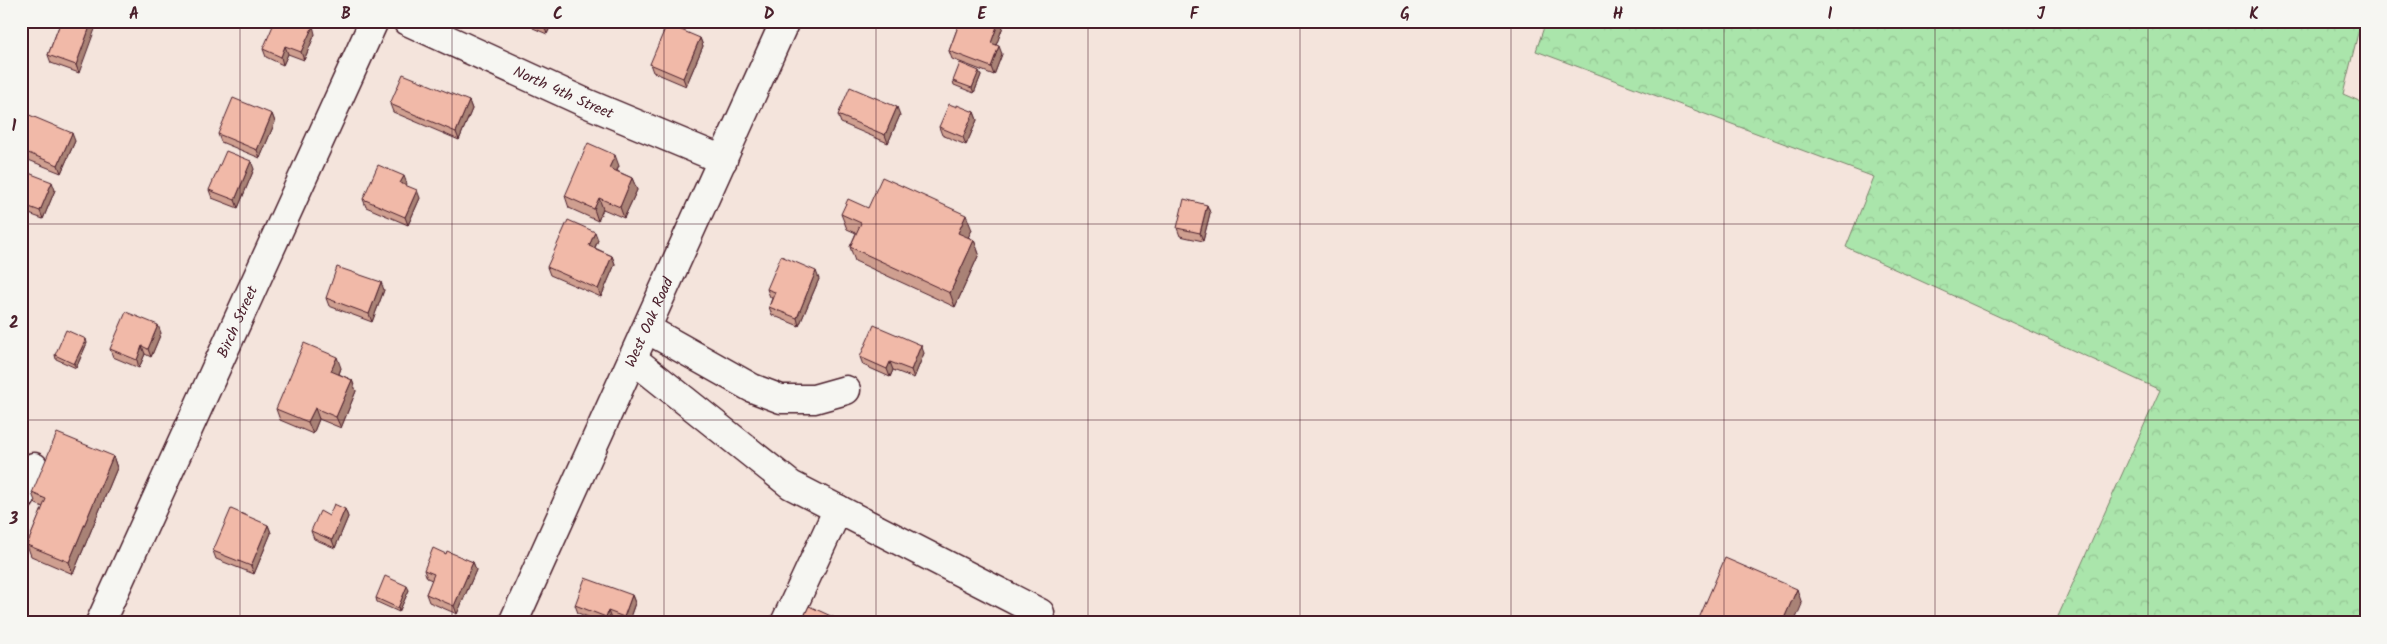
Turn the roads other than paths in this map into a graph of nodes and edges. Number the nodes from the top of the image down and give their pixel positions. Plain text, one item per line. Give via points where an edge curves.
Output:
1 (374, 21) edge
2 (407, 21) edge
3 (785, 21) edge
4 (723, 160) junction
5 (647, 329) junction
6 (633, 359) junction
7 (846, 390) dead end
8 (34, 467) dead end
9 (21, 497) edge
10 (838, 509) junction
11 (100, 623) edge
12 (514, 623) edge
13 (785, 623) edge
14 (1035, 623) edge

1 - 11 street, Birch Street
2 - 4 street, North 4th Street via 586,103
3 - 4 street, West Oak Road
4 - 5 street, West Oak Road
5 - 6 street, West Oak Road
5 - 7 street via 752,388 781,399 814,399
6 - 10 street via 790,485
6 - 12 street, West Oak Road
8 - 9 street
10 - 13 street
10 - 14 street via 1040,613

